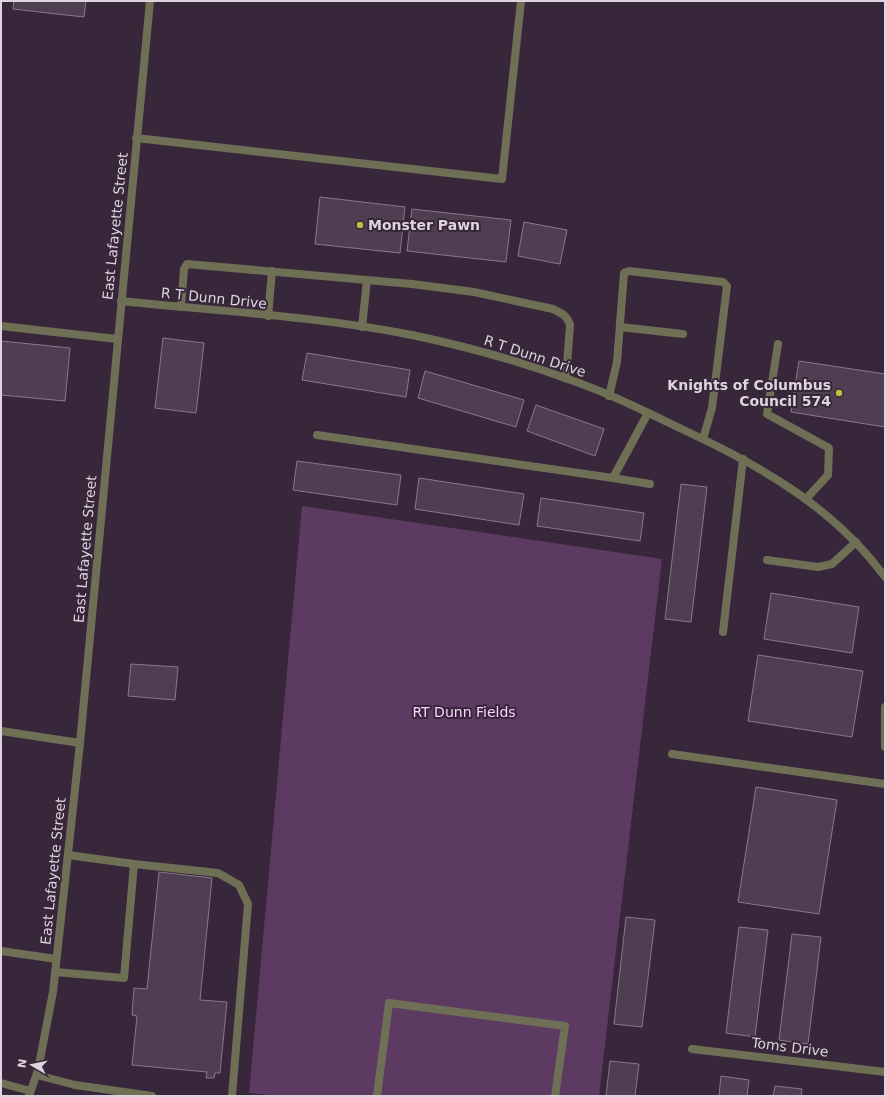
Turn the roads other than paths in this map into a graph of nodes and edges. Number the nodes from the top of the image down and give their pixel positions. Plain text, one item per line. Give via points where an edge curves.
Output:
1 (150, 1) edge
2 (521, 1) edge
3 (136, 138) junction
4 (272, 271) junction
5 (368, 280) junction
6 (121, 301) junction
7 (181, 307) junction
8 (268, 316) junction
9 (1, 326) edge
10 (362, 327) junction
11 (620, 327) junction
12 (683, 334) dead end
13 (117, 339) junction
14 (778, 344) dead end
15 (566, 378) junction
16 (609, 396) junction
17 (648, 413) junction
18 (317, 435) dead end
19 (703, 439) junction
20 (744, 459) junction
21 (613, 478) junction
22 (650, 484) dead end
23 (806, 499) junction
24 (856, 542) junction
25 (767, 560) dead end
26 (885, 576) edge
27 (723, 632) dead end
28 (885, 706) edge
29 (1, 731) edge
30 (80, 743) junction
31 (885, 747) edge
32 (672, 754) dead end
33 (885, 784) edge
34 (68, 855) junction
35 (134, 864) junction
36 (1, 951) edge
37 (56, 959) junction
38 (55, 972) junction
39 (692, 1049) dead end
40 (885, 1072) edge
41 (37, 1075) junction
42 (1, 1083) edge
43 (30, 1094) edge
44 (152, 1096) edge
45 (232, 1096) edge
46 (377, 1096) edge
47 (556, 1096) edge

1 - 3 street, East Lafayette Street
2 - 3 street via 502,179
3 - 6 street, East Lafayette Street
4 - 5 street
4 - 7 street via 187,264 184,268
4 - 8 street
5 - 10 street
5 - 15 street via 474,292 553,309 568,318 570,325
6 - 7 street, R T Dunn Drive
6 - 13 street, East Lafayette Street
7 - 8 street, R T Dunn Drive
8 - 10 street, R T Dunn Drive
9 - 13 street
10 - 15 street, R T Dunn Drive via 411,335 487,354
11 - 12 street
11 - 16 street via 617,362
11 - 19 street via 622,277 629,271 728,286 712,408
13 - 30 street, East Lafayette Street
14 - 23 street via 767,414 829,448 828,475
15 - 16 street, R T Dunn Drive
16 - 17 street, R T Dunn Drive
17 - 19 street, R T Dunn Drive
17 - 21 street
18 - 21 street
19 - 20 street, R T Dunn Drive
20 - 23 street, R T Dunn Drive
20 - 27 street
21 - 22 street
23 - 24 street, R T Dunn Drive
24 - 25 street via 832,564 818,567
24 - 26 street, R T Dunn Drive
28 - 31 street
29 - 30 street
30 - 34 street, East Lafayette Street
32 - 33 street
34 - 35 street
34 - 37 street, East Lafayette Street
35 - 38 street via 124,978
35 - 45 street via 218,873 239,885 248,904
36 - 37 street
37 - 38 street, East Lafayette Street
38 - 41 street, East Lafayette Street via 49,1018
39 - 40 street, Toms Drive
41 - 43 street, East Lafayette Street
41 - 44 street via 75,1085
42 - 43 street
46 - 47 street via 389,1003 565,1026

